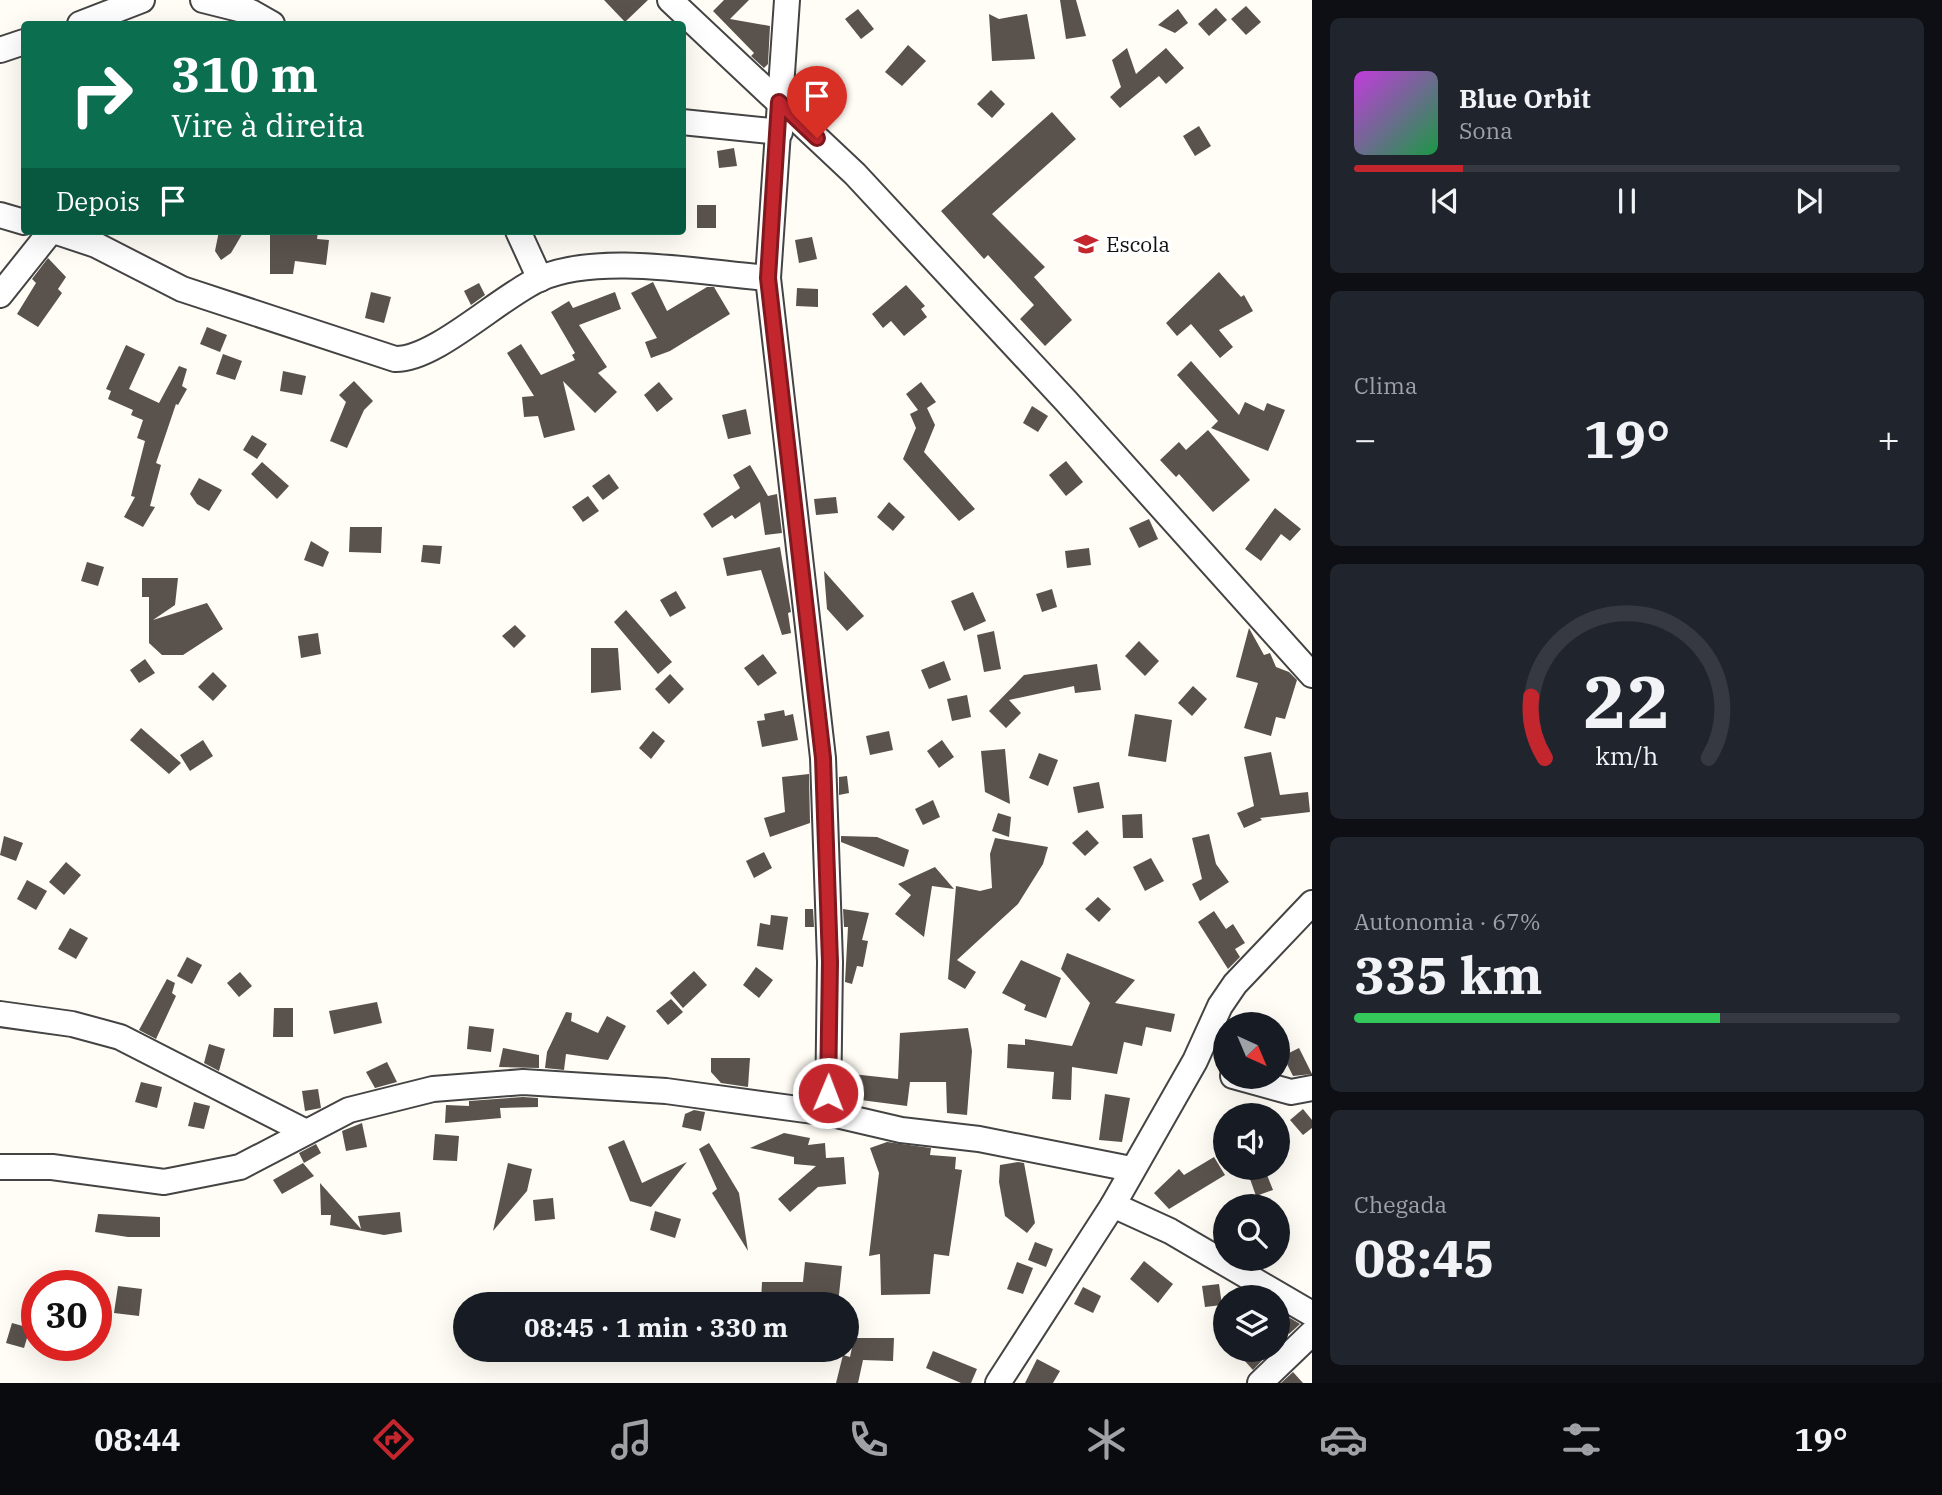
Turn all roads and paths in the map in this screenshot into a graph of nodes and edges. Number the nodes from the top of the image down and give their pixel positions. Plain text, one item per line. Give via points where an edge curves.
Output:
1 (142, 0) edge
2 (203, 0) edge
3 (670, 0) edge
4 (786, 0) edge
5 (88, 21) edge
6 (267, 21) edge
7 (21, 42) edge
8 (0, 50) edge
9 (779, 102) junction
10 (686, 122) edge
11 (779, 132) junction
12 (0, 215) edge
13 (21, 221) edge
14 (49, 235) edge
15 (65, 235) edge
16 (520, 235) edge
17 (768, 278) junction
18 (540, 279) junction
19 (0, 295) edge
20 (1312, 675) edge
21 (1312, 902) edge
22 (0, 1014) edge
23 (1195, 1061) junction
24 (1213, 1068) edge
25 (1312, 1088) edge
26 (1280, 1089) edge
27 (828, 1113) junction
28 (306, 1132) junction
29 (0, 1167) edge
30 (1131, 1169) junction
31 (1114, 1205) junction
32 (1312, 1314) edge
33 (1312, 1333) edge
34 (998, 1383) edge
35 (1260, 1383) edge

1 - 5 street
2 - 6 street via 251,12
3 - 9 street
4 - 9 street
7 - 8 street
9 - 11 street
9 - 20 street via 855,174 1029,361
10 - 11 street
11 - 17 street
12 - 13 street
14 - 19 street
15 - 18 street via 96,245 181,289 396,359 432,350 491,307
16 - 18 street
17 - 18 street via 589,265
17 - 27 street via 823,758 830,962
21 - 23 street via 1235,984
22 - 28 street via 72,1024 120,1037
23 - 24 street
23 - 30 street
25 - 26 street
27 - 28 street via 666,1091 523,1082 433,1089 349,1110
27 - 30 street
28 - 29 street via 240,1167 164,1182 52,1167
30 - 31 street
31 - 32 street via 1170,1231
31 - 34 street
33 - 35 street

